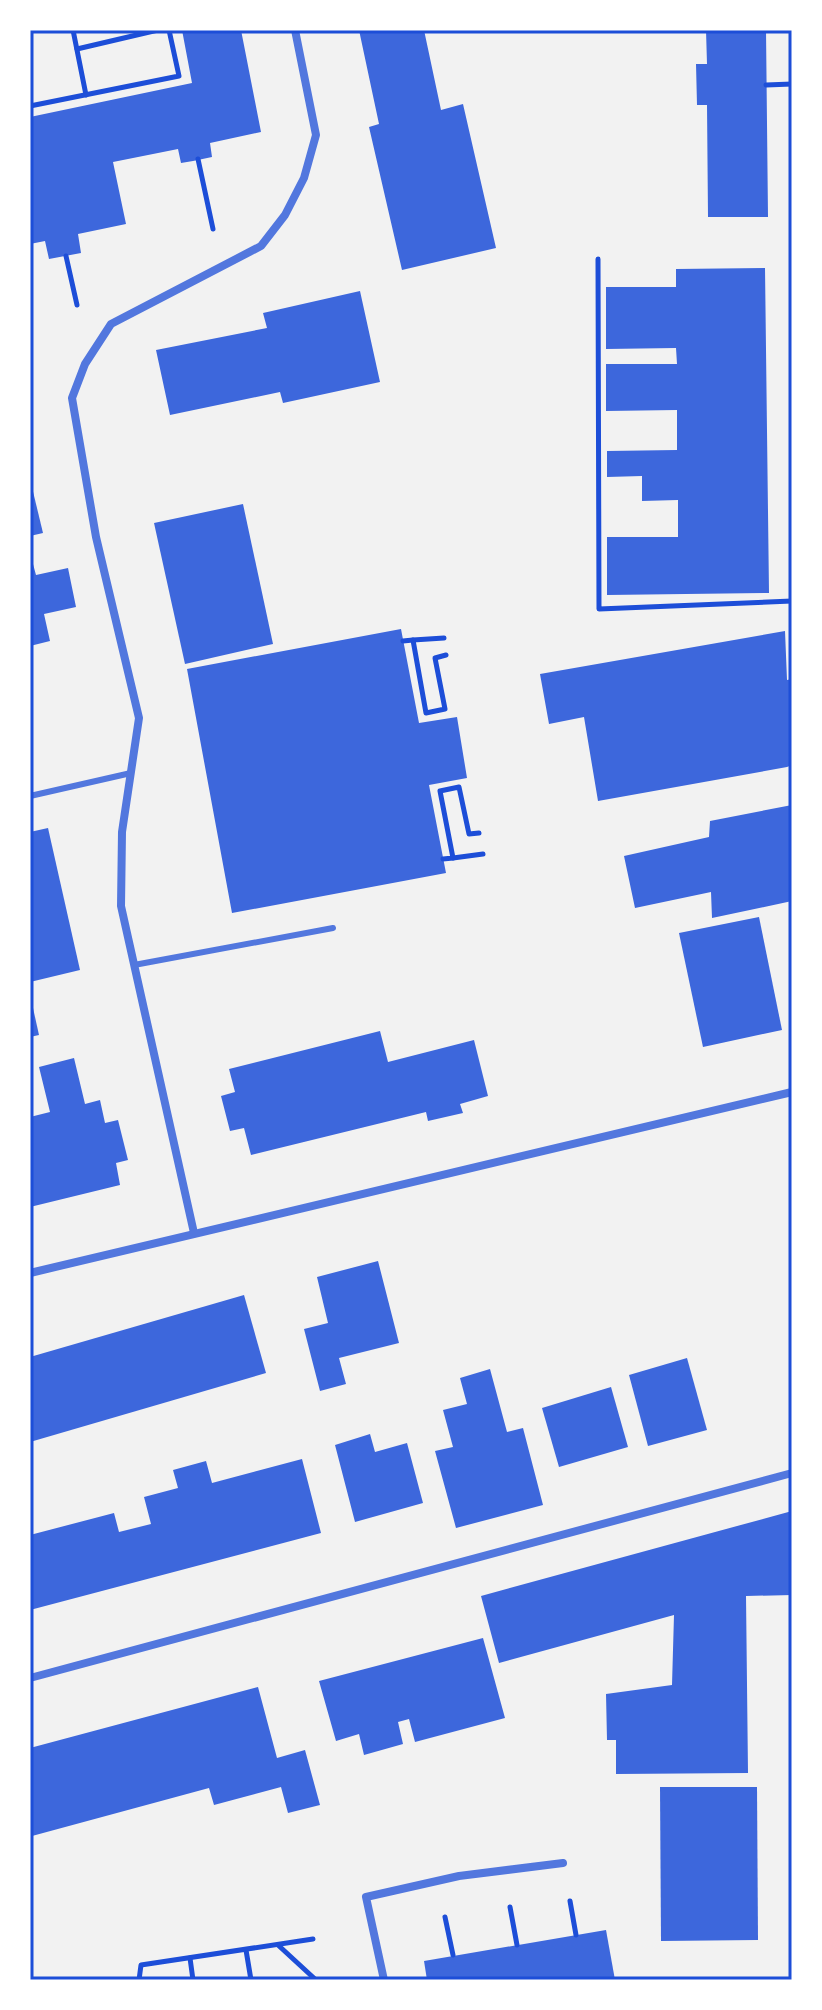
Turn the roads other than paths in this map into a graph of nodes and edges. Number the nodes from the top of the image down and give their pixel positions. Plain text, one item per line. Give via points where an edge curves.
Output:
1 (295, 30) edge
2 (131, 773) junction
3 (30, 796) edge
4 (333, 928) dead end
5 (134, 965) junction
6 (792, 1092) edge
7 (194, 1233) junction
8 (30, 1273) edge
9 (792, 1473) edge
10 (30, 1678) edge
11 (563, 1863) dead end
12 (384, 1980) edge

1 - 2 street via 316,135 304,178 285,215 261,246 111,324 85,364 72,398 96,537 139,718
2 - 3 lane
2 - 5 street via 122,832 121,906
4 - 5 lane
5 - 7 street
6 - 7 street
7 - 8 street
9 - 10 street
11 - 12 street via 459,1876 366,1897

